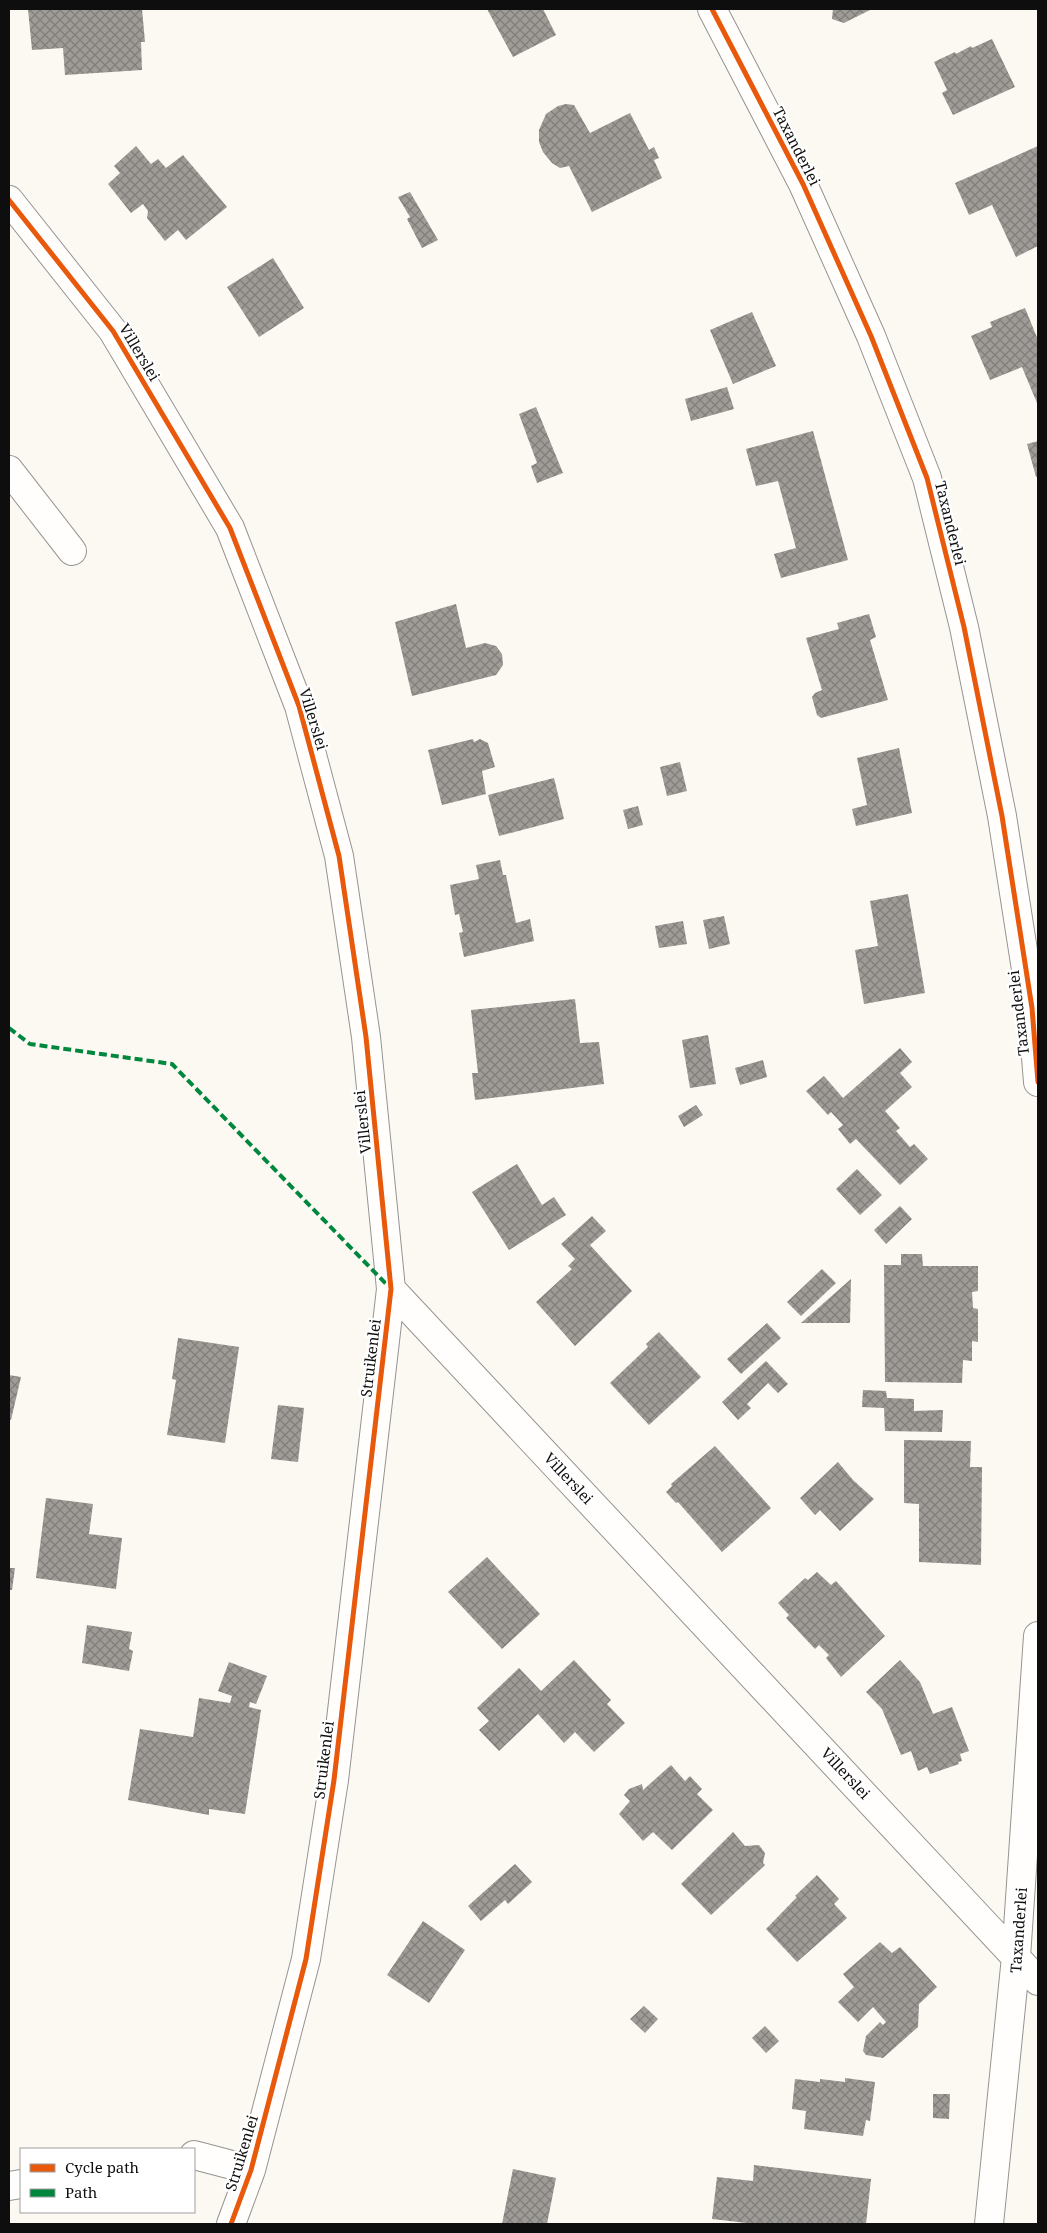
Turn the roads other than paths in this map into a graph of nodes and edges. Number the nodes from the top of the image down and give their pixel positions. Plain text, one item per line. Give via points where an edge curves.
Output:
1 (712, 9) edge
2 (9, 200) edge
3 (9, 470) edge
4 (72, 551) dead end
5 (1038, 1082) edge
6 (391, 1289) junction
7 (1038, 1636) edge
8 (1016, 1957) junction
9 (1038, 1981) edge
10 (195, 2156) edge
11 (251, 2170) junction
12 (231, 2224) edge
13 (989, 2224) edge

1 - 5 street, Taxanderlei via 804,184 872,336 927,478 964,627 1002,816 1032,1008
2 - 6 street, Villerslei via 113,331 230,528 299,706 340,866 366,1038
3 - 4 street
6 - 8 street, Villerslei
6 - 11 street, Struikenlei via 334,1780 306,1959
7 - 8 street, Taxanderlei
8 - 9 street, Villerslei
8 - 13 street, Taxanderlei
10 - 11 street
11 - 12 street, Struikenlei

